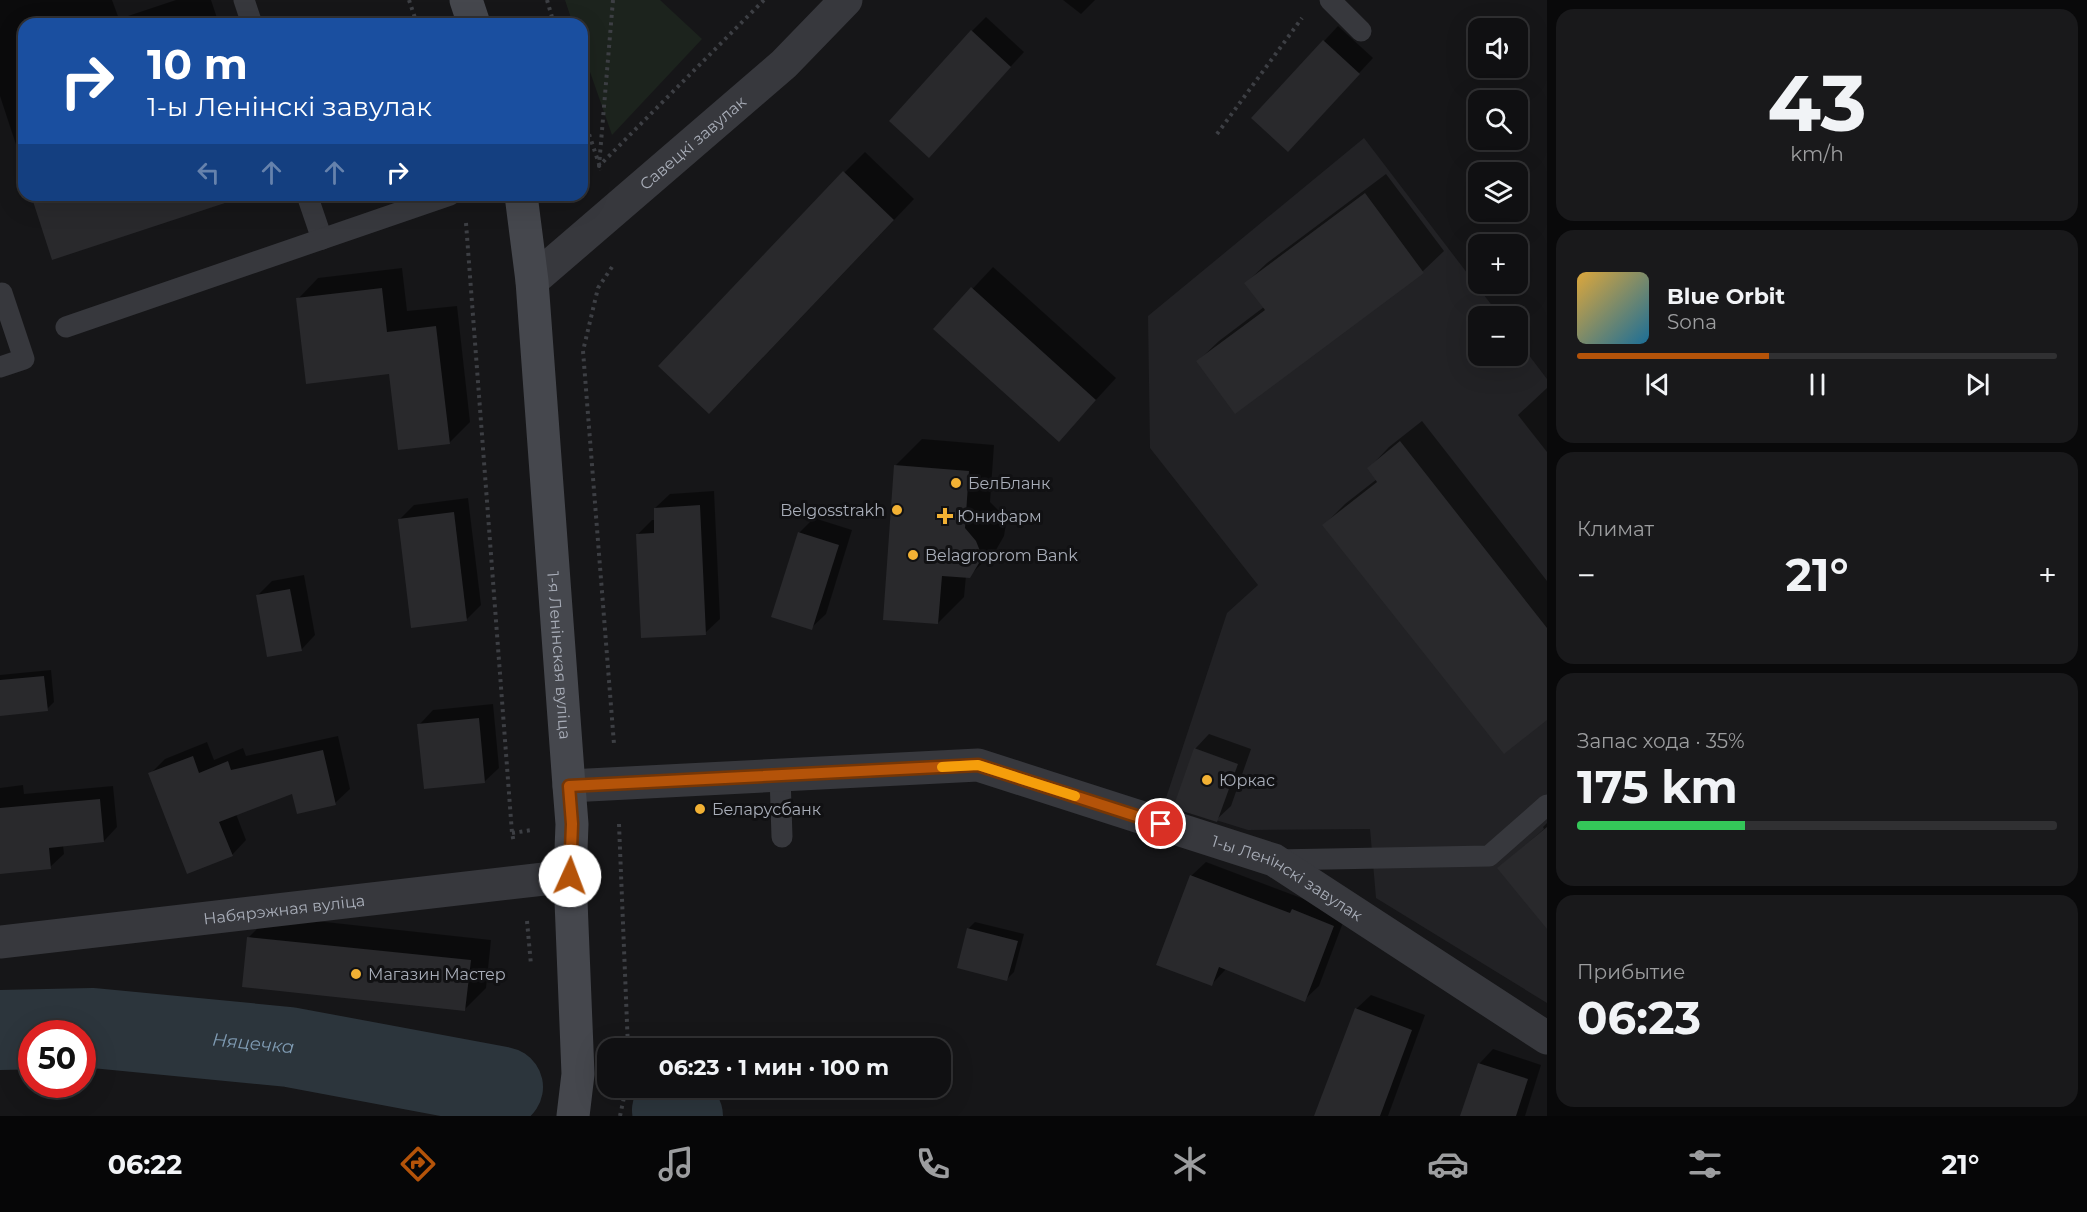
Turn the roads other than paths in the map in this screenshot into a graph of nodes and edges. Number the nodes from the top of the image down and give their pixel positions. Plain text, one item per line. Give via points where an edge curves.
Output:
1 (244, 0) edge
2 (466, 0) edge
3 (846, 0) edge
4 (1330, 0) edge
5 (250, 18) edge
6 (472, 18) edge
7 (1361, 31) dead end
8 (310, 201) edge
9 (433, 201) edge
10 (522, 201) edge
11 (322, 239) junction
12 (532, 281) junction
13 (0, 294) edge
14 (66, 327) dead end
15 (0, 367) edge
16 (780, 776) junction
17 (569, 786) junction
18 (1547, 805) edge
19 (782, 837) dead end
20 (1274, 860) junction
21 (570, 876) junction
22 (0, 942) edge
23 (1547, 1038) edge
24 (573, 1116) edge

1 - 5 lane
2 - 6 main road
3 - 12 street, Савецкі завулак via 784,64
4 - 7 lane
8 - 11 lane
9 - 11 lane
10 - 12 main road, 1-я Ленінская вуліца
11 - 14 lane
12 - 17 main road, 1-я Ленінская вуліца
13 - 15 lane via 24,359
16 - 17 street, 1-ы Ленінскі завулак
16 - 19 lane
16 - 20 street, 1-ы Ленінскі завулак via 978,765
17 - 21 main road, 1-я Ленінская вуліца
18 - 20 lane via 1489,856
20 - 23 street, 1-ы Ленінскі завулак
21 - 22 street, Набярэжная вуліца
21 - 24 main road, 1-я Ленінская вуліца via 578,1074

